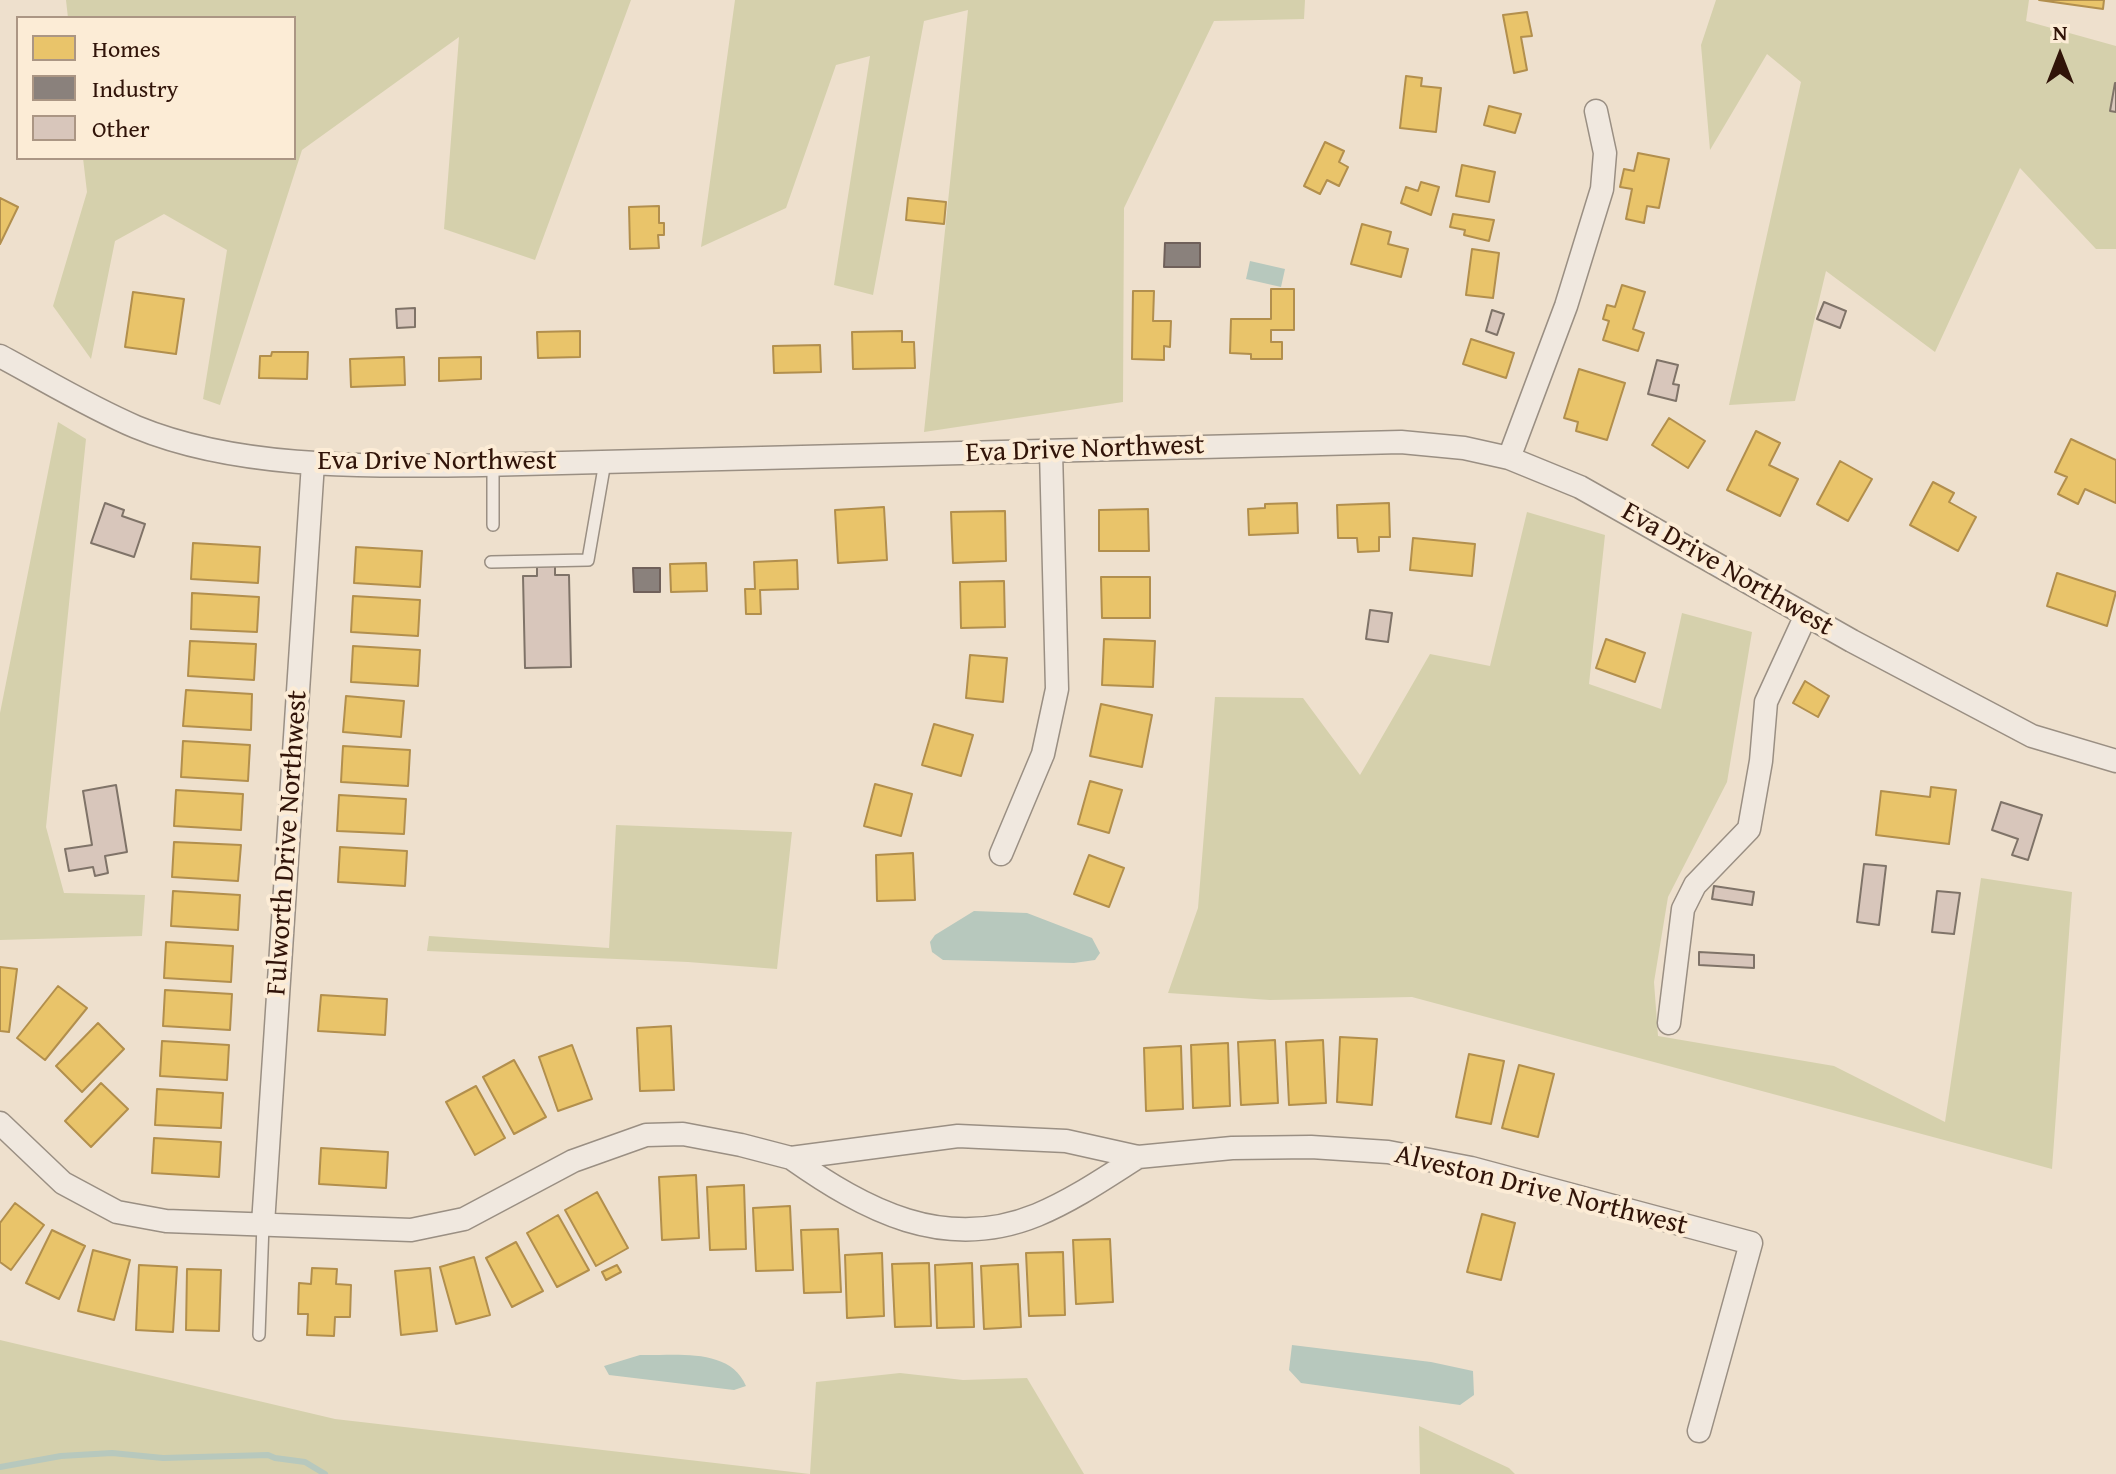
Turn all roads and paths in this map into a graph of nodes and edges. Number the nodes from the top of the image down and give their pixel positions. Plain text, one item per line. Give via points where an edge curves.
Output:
1 (1596, 111) dead end
2 (0, 356) edge
3 (1051, 451) junction
4 (1509, 458) junction
5 (605, 462) junction
6 (313, 463) junction
7 (493, 464) junction
8 (493, 525) dead end
9 (491, 562) dead end
10 (1806, 615) junction
11 (2116, 761) edge
12 (1001, 854) dead end
13 (1669, 1023) dead end
14 (0, 1123) edge
15 (1138, 1157) junction
16 (791, 1158) junction
17 (263, 1224) junction
18 (259, 1335) dead end
19 (1699, 1431) dead end

1 - 4 street via 1605,153 1602,189 1566,306
2 - 6 street, Eva Drive Northwest via 138,428 232,453
3 - 4 street, Eva Drive Northwest via 1412,442
3 - 5 street, Eva Drive Northwest
3 - 12 street via 1057,689 1043,754
4 - 10 street, Eva Drive Northwest via 1580,487
5 - 7 street, Eva Drive Northwest
5 - 9 lane via 588,560
6 - 7 street, Eva Drive Northwest
6 - 17 street, Fulworth Drive Northwest
7 - 8 lane
10 - 11 street, Eva Drive Northwest via 2032,736
10 - 13 street via 1766,702 1749,829 1695,885 1683,909
14 - 17 street, Alveston Drive Northwest via 63,1183 117,1212 166,1221
15 - 16 street, Alveston Drive Northwest via 1066,1141 958,1136
15 - 16 street, Alveston Drive Northwest via 1035,1215 966,1229 884,1214
15 - 19 street, Alveston Drive Northwest via 1232,1148 1388,1152 1471,1168 1751,1243
16 - 17 street, Alveston Drive Northwest via 683,1134 646,1135 573,1161 464,1219 411,1230
17 - 18 lane

